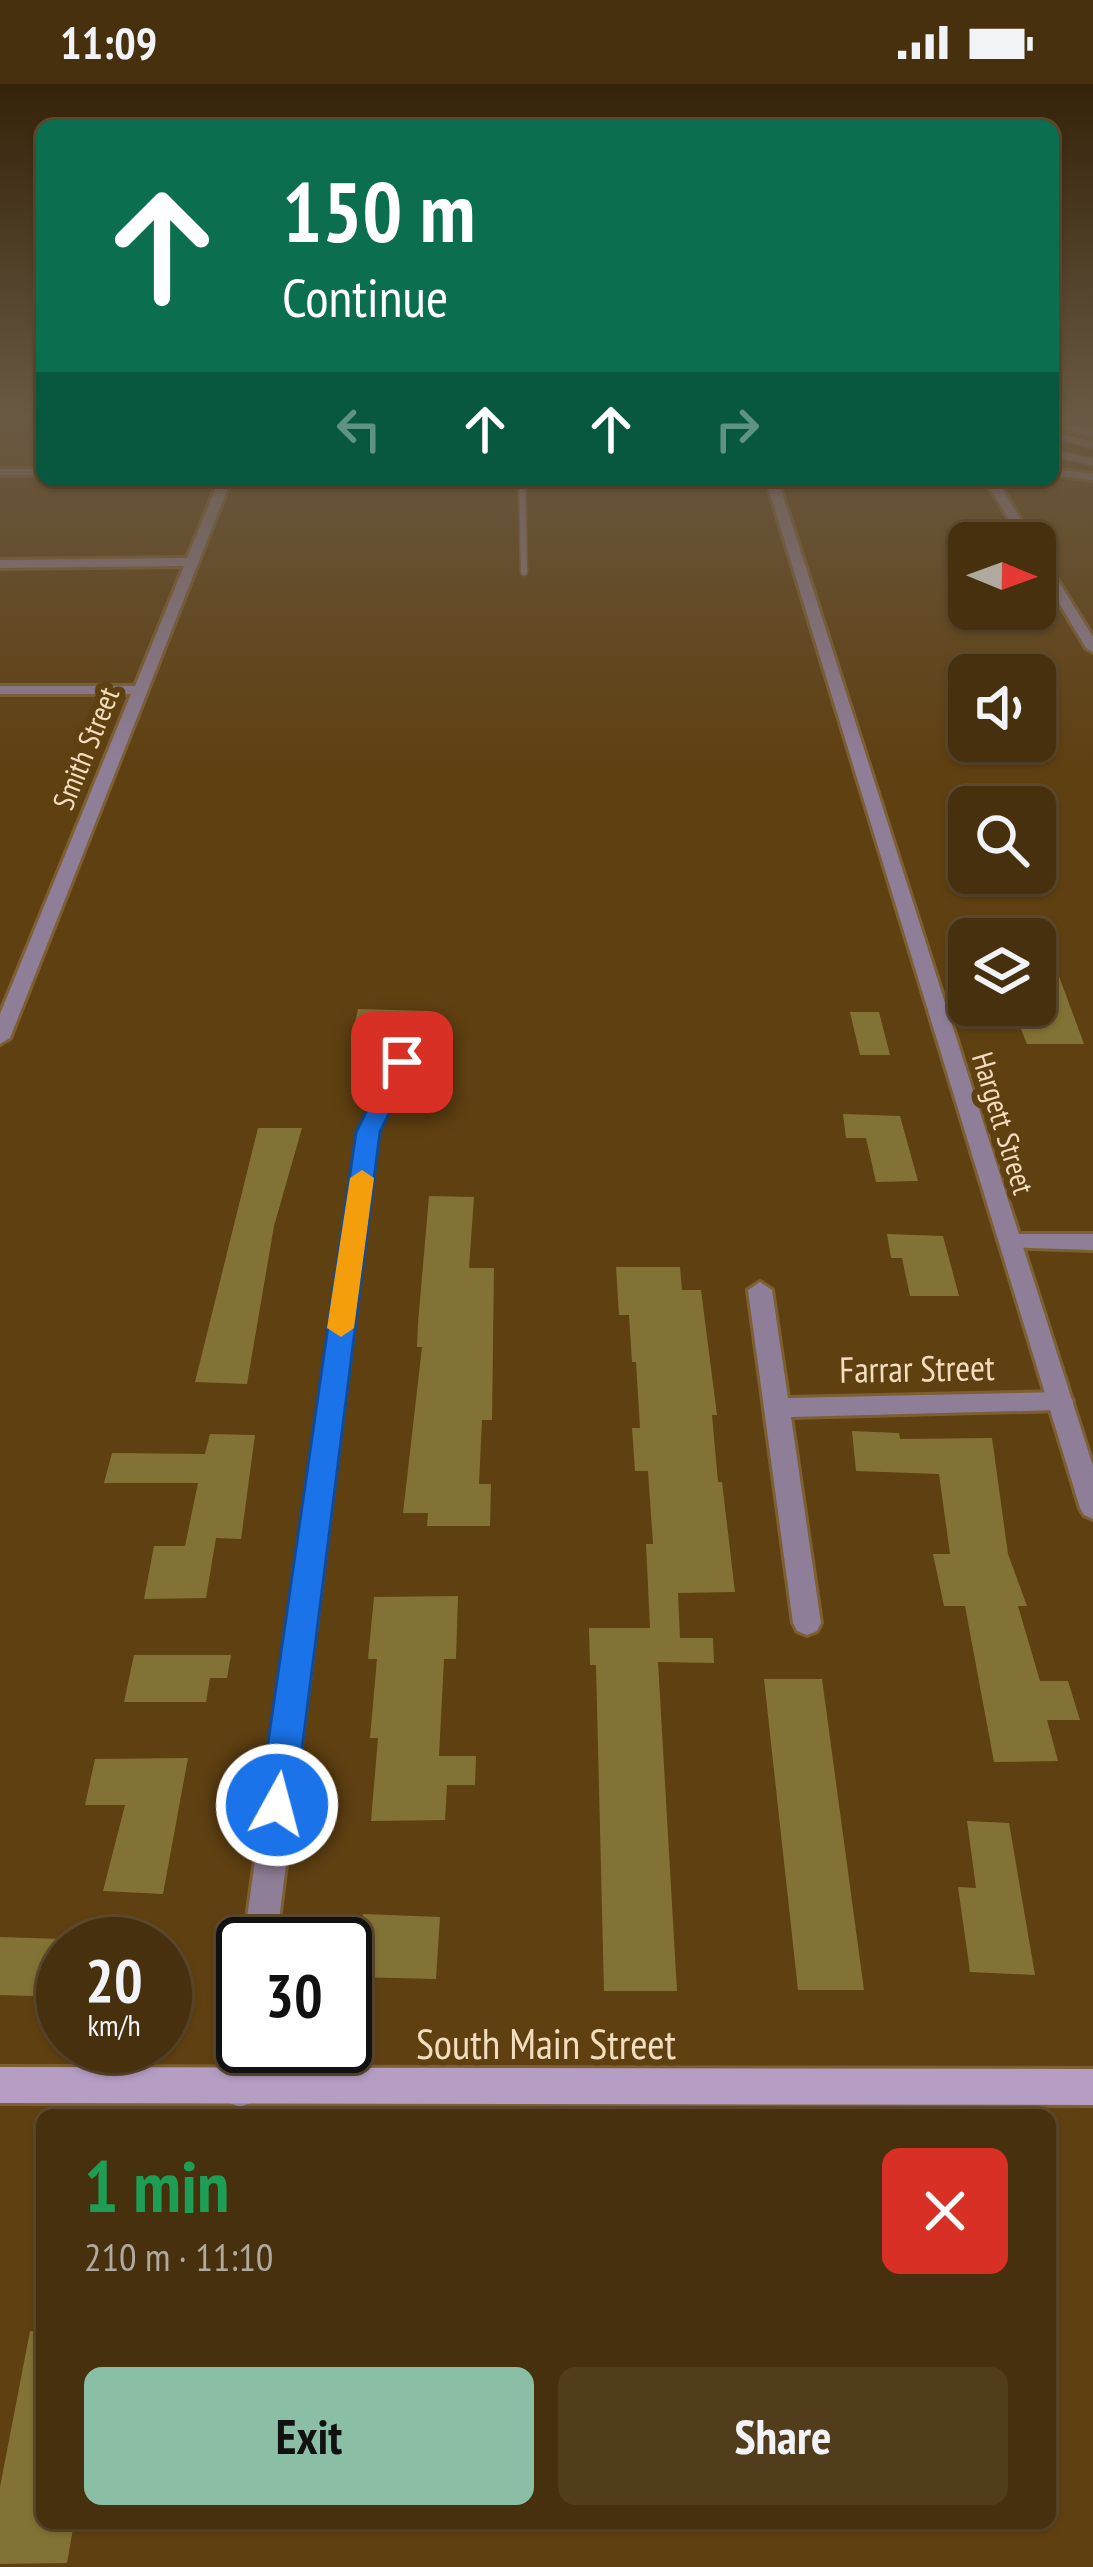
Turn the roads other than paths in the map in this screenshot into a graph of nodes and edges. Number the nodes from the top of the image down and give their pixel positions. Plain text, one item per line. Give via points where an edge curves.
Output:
1 (204, 530) edge
2 (523, 530) edge
3 (788, 530) edge
4 (190, 562) junction
5 (0, 564) edge
6 (524, 572) dead end
7 (1056, 587) edge
8 (1093, 648) edge
9 (0, 690) edge
10 (137, 690) junction
11 (0, 1038) edge
12 (402, 1062) dead end
13 (356, 1220) joint
14 (1010, 1242) junction
15 (1093, 1242) edge
16 (760, 1290) dead end
17 (1060, 1401) junction
18 (776, 1408) junction
19 (1093, 1508) edge
20 (806, 1623) dead end
21 (263, 1917) edge
22 (242, 2073) edge
23 (0, 2085) edge
24 (1093, 2087) edge
25 (240, 2089) junction

1 - 4 street, Smith Street
2 - 6 lane
3 - 14 street, Hargett Street
4 - 5 street
4 - 10 street, Smith Street
7 - 8 street
9 - 10 street
10 - 11 street, Smith Street
12 - 13 lane via 368,1132
13 - 21 street
14 - 15 street
14 - 17 street, Hargett Street
16 - 18 street
17 - 18 street, Farrar Street
17 - 19 street, Hargett Street
18 - 20 street
22 - 25 street
23 - 25 main road, South Main Street
24 - 25 main road, South Main Street

